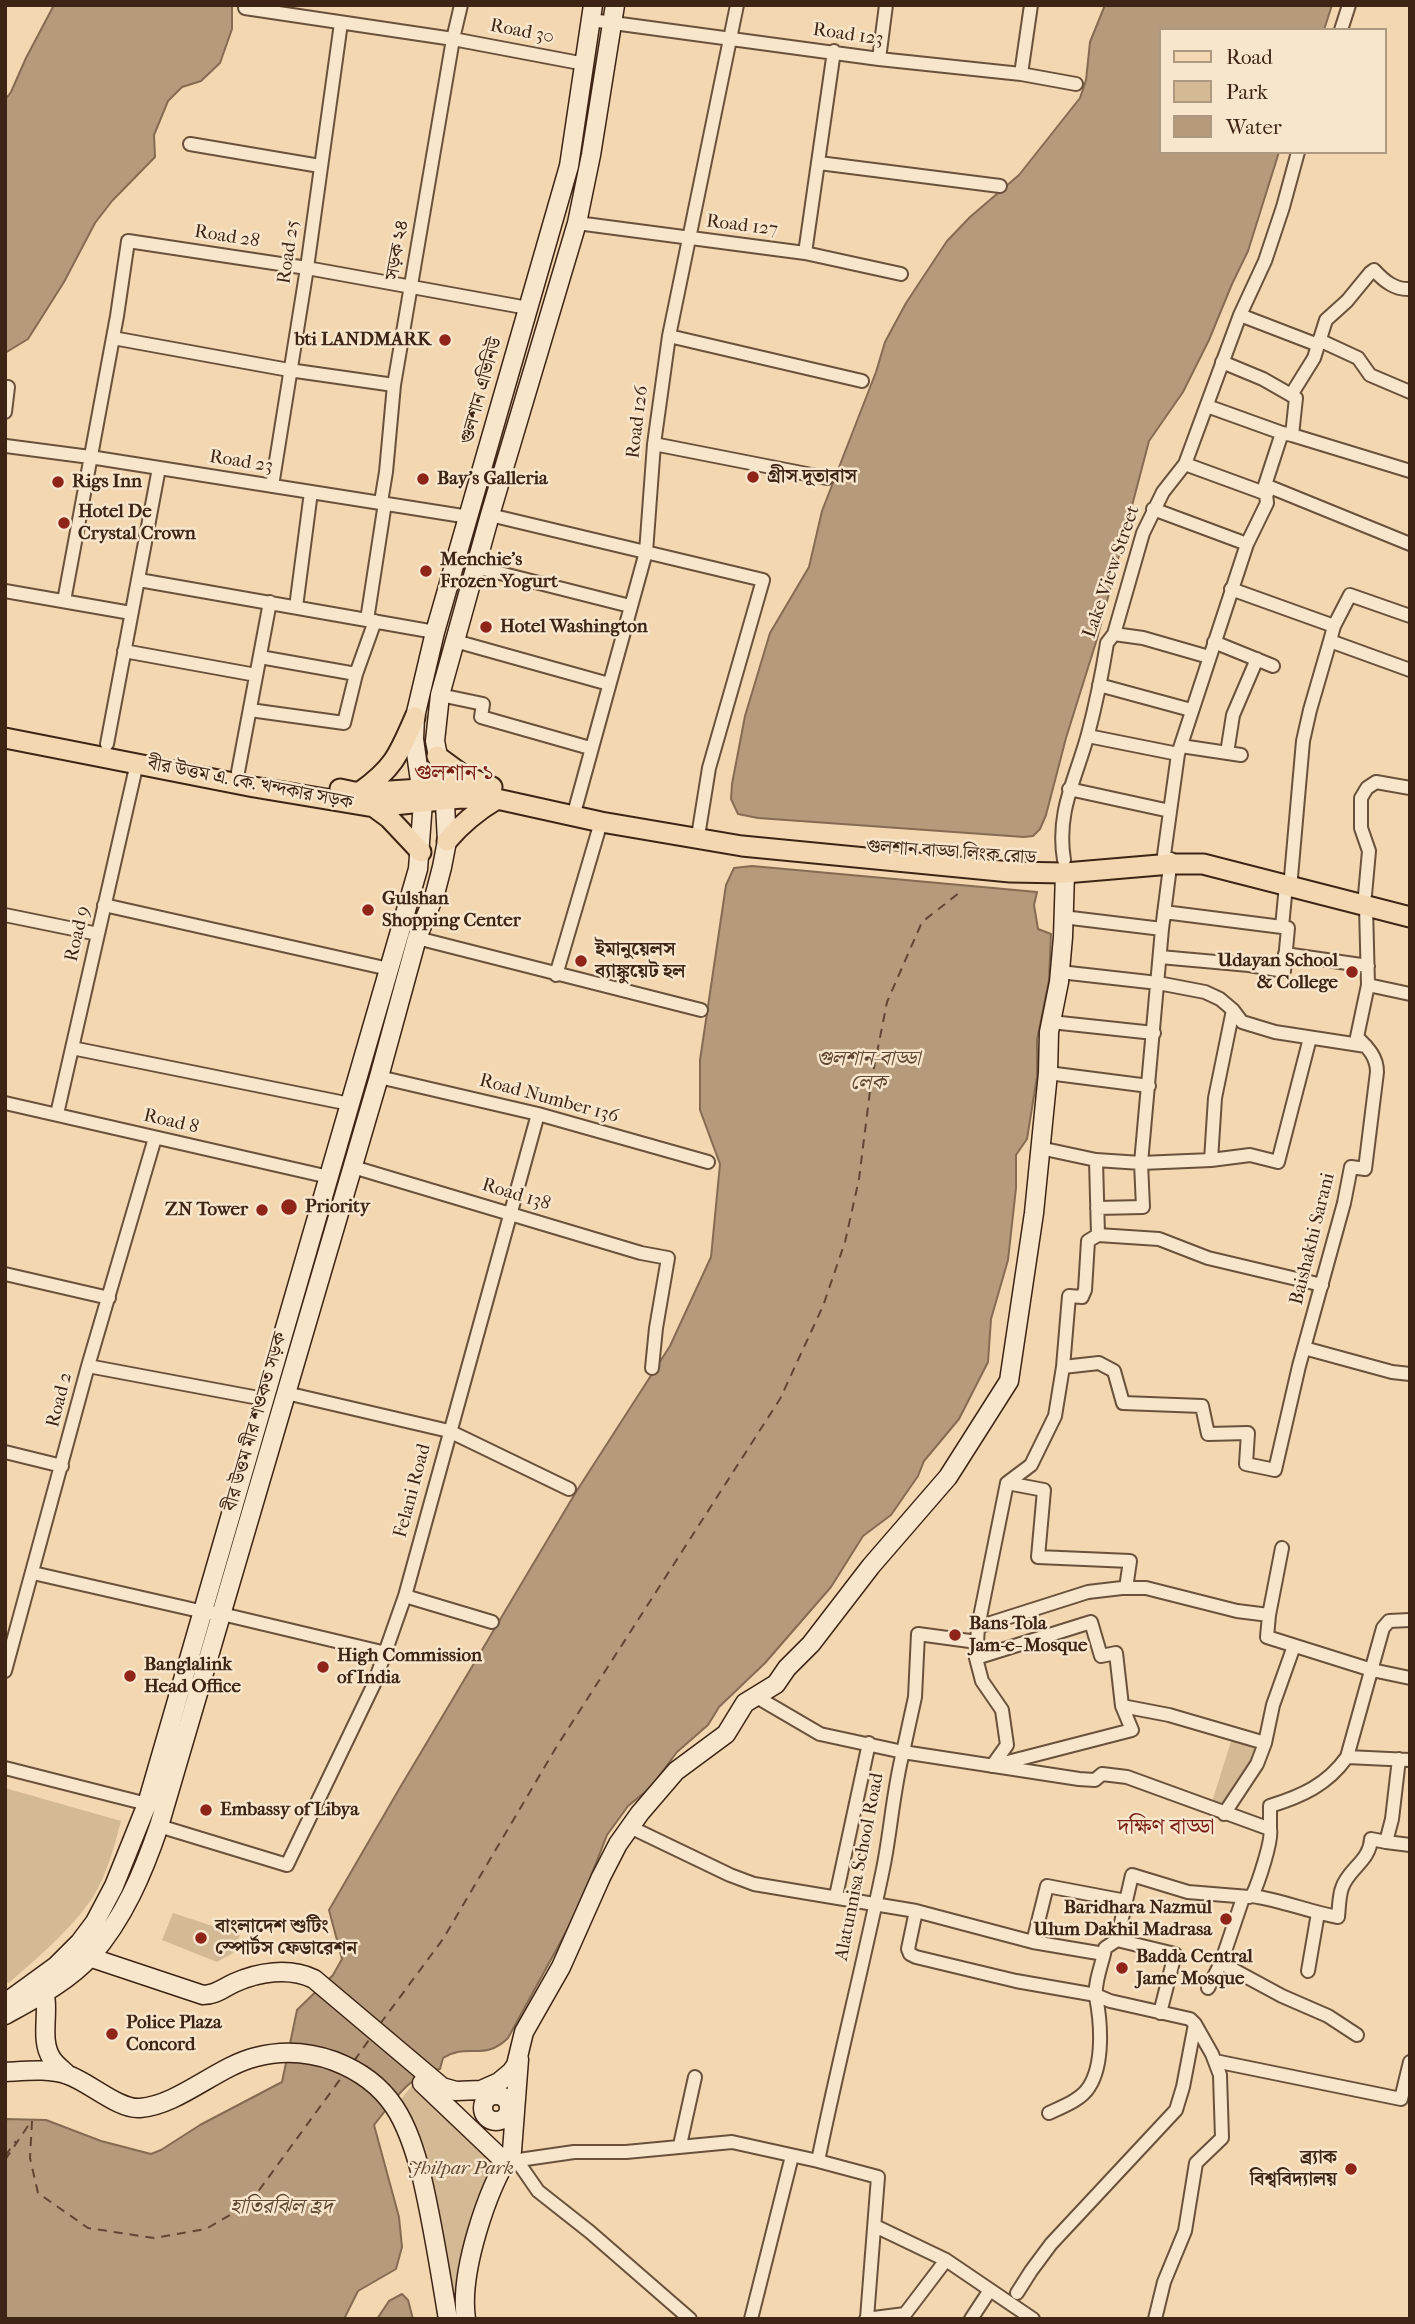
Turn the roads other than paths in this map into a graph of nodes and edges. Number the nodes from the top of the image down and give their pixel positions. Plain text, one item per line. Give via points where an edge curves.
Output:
1 (461, 5) edge
2 (737, 5) edge
3 (887, 5) edge
4 (1031, 5) edge
5 (1349, 5) edge
6 (245, 8) dead end
7 (592, 13) edge
8 (614, 14) edge
9 (341, 23) junction
10 (1342, 28) edge
11 (453, 39) junction
12 (731, 39) junction
13 (834, 51) junction
14 (879, 59) junction
15 (585, 64) junction
16 (1021, 74) junction
17 (1076, 84) dead end
18 (190, 144) dead end
19 (1297, 154) edge
20 (819, 163) junction
21 (320, 166) junction
22 (1000, 186) dead end
23 (577, 223) junction
24 (687, 239) junction
25 (805, 253) junction
26 (307, 268) junction
27 (901, 274) dead end
28 (411, 288) junction
29 (1410, 289) edge
30 (528, 308) junction
31 (1240, 315) junction
32 (669, 336) junction
33 (113, 338) junction
34 (1318, 343) junction
35 (1222, 362) junction
36 (289, 370) junction
37 (862, 381) dead end
38 (394, 385) junction
39 (8, 387) dead end
40 (1410, 392) edge
41 (1292, 395) junction
42 (1207, 405) junction
43 (5, 412) edge
44 (1287, 434) junction
45 (653, 444) junction
46 (6, 449) edge
47 (90, 457) junction
48 (1185, 464) junction
49 (159, 468) junction
50 (1410, 471) edge
51 (827, 478) dead end
52 (272, 486) junction
53 (1266, 489) junction
54 (311, 492) junction
55 (383, 503) junction
56 (1153, 509) junction
57 (490, 515) junction
58 (469, 517) junction
59 (1247, 544) junction
60 (1410, 544) edge
61 (646, 552) junction
62 (476, 567) junction
63 (139, 580) junction
64 (1231, 589) junction
65 (5, 591) edge
66 (64, 601) junction
67 (270, 602) junction
68 (630, 606) junction
69 (296, 607) junction
70 (131, 613) junction
71 (1410, 616) edge
72 (371, 621) junction
73 (1334, 626) junction
74 (435, 632) junction
75 (1114, 634) junction
76 (455, 641) junction
77 (1331, 641) junction
78 (1214, 642) junction
79 (124, 652) junction
80 (260, 657) junction
81 (1209, 657) junction
82 (1257, 659) junction
83 (1273, 666) dead end
84 (1410, 670) edge
85 (356, 674) junction
86 (256, 675) junction
87 (609, 684) junction
88 (1099, 685) junction
89 (440, 695) junction
90 (250, 710) junction
91 (1191, 710) junction
92 (415, 717) junction
93 (5, 726) edge
94 (1088, 736) junction
95 (5, 738) edge
96 (107, 744) junction
97 (590, 748) junction
98 (1179, 750) junction
99 (1227, 753) junction
100 (1241, 755) dead end
101 (437, 756) junction
102 (136, 763) junction
103 (238, 772) junction
104 (1410, 788) edge
105 (1069, 789) junction
106 (359, 793) junction
107 (445, 793) junction
108 (495, 793) junction
109 (422, 795) junction
110 (576, 806) junction
111 (374, 807) junction
112 (1170, 811) junction
113 (601, 822) junction
114 (699, 830) junction
115 (447, 841) junction
116 (421, 852) junction
117 (1169, 858) junction
118 (1064, 866) junction
119 (1033, 872) junction
120 (1289, 881) junction
121 (1366, 901) junction
122 (104, 905) junction
123 (1410, 906) edge
124 (1164, 912) junction
125 (5, 915) edge
126 (1063, 915) junction
127 (1410, 917) edge
128 (1282, 927) junction
129 (1162, 929) junction
130 (98, 934) junction
131 (417, 938) junction
132 (1285, 954) junction
133 (1160, 957) junction
134 (1368, 966) junction
135 (388, 969) junction
136 (1060, 972) junction
137 (556, 975) junction
138 (1158, 983) junction
139 (1368, 985) junction
140 (1410, 994) edge
141 (701, 1010) dead end
142 (1233, 1010) junction
143 (1051, 1022) junction
144 (1154, 1033) junction
145 (1310, 1038) junction
146 (1362, 1041) junction
147 (72, 1048) junction
148 (1048, 1073) junction
149 (379, 1077) junction
150 (1149, 1086) junction
151 (5, 1102) edge
152 (350, 1104) junction
153 (57, 1114) junction
154 (538, 1114) junction
155 (155, 1138) junction
156 (1040, 1148) junction
157 (1096, 1160) junction
158 (1211, 1160) junction
159 (708, 1162) dead end
160 (1141, 1163) junction
161 (353, 1167) junction
162 (329, 1177) junction
163 (1097, 1208) junction
164 (509, 1213) junction
165 (1097, 1235) junction
166 (5, 1274) edge
167 (1322, 1285) junction
168 (109, 1298) junction
169 (1304, 1348) junction
170 (88, 1366) junction
171 (1063, 1367) junction
172 (652, 1368) dead end
173 (1410, 1374) edge
174 (286, 1393) junction
175 (264, 1399) junction
176 (449, 1431) junction
177 (5, 1452) edge
178 (62, 1466) junction
179 (1007, 1483) junction
180 (569, 1489) dead end
181 (1282, 1548) dead end
182 (33, 1573) junction
183 (1126, 1588) junction
184 (405, 1596) junction
185 (204, 1612) junction
186 (222, 1614) junction
187 (1269, 1615) junction
188 (1410, 1620) edge
189 (492, 1622) dead end
190 (978, 1627) junction
191 (977, 1642) junction
192 (1294, 1646) junction
193 (386, 1653) junction
194 (976, 1658) junction
195 (1372, 1670) junction
196 (5, 1671) edge
197 (1410, 1678) edge
198 (755, 1696) junction
199 (1122, 1706) junction
200 (869, 1743) junction
201 (1265, 1743) junction
202 (903, 1752) junction
203 (1347, 1757) junction
204 (1404, 1760) edge
205 (992, 1766) junction
206 (5, 1768) edge
207 (147, 1804) junction
208 (1224, 1814) junction
209 (159, 1826) junction
210 (630, 1827) junction
211 (1270, 1829) junction
212 (1386, 1842) junction
213 (1410, 1845) edge
214 (836, 1896) junction
215 (1248, 1897) junction
216 (1126, 1901) junction
217 (874, 1903) junction
218 (916, 1911) junction
219 (1318, 1913) junction
220 (1118, 1940) junction
221 (1033, 1942) junction
222 (1104, 1954) junction
223 (89, 1957) junction
224 (1221, 1963) junction
225 (1308, 1971) dead end
226 (41, 1985) junction
227 (1208, 1988) dead end
228 (1096, 1995) junction
229 (5, 2002) edge
230 (1160, 2013) junction
231 (5, 2015) edge
232 (1195, 2024) junction
233 (1357, 2035) dead end
234 (519, 2050) junction
235 (1215, 2061) junction
236 (1410, 2062) edge
237 (5, 2072) edge
238 (68, 2075) junction
239 (695, 2077) dead end
240 (435, 2088) junction
241 (488, 2092) junction
242 (512, 2112) junction
243 (1049, 2113) dead end
244 (484, 2115) junction
245 (469, 2127) junction
246 (680, 2146) junction
247 (792, 2155) junction
248 (818, 2161) junction
249 (505, 2162) junction
250 (874, 2226) junction
251 (438, 2257) junction
252 (471, 2258) junction
253 (946, 2260) junction
254 (990, 2290) junction
255 (1017, 2293) dead end
256 (1010, 2313) edge
257 (449, 2314) edge
258 (866, 2318) edge
259 (466, 2319) edge
260 (690, 2319) edge
261 (751, 2319) edge
262 (971, 2319) edge
263 (1033, 2319) edge
264 (1155, 2319) edge

1 - 11 street, সড়ক ২৪
2 - 12 street, Road 126
3 - 14 street
4 - 16 street
5 - 10 street
6 - 9 street, Road 30
7 - 8 street, Road 123
7 - 15 main road, গুলশান এভিনিউ
8 - 12 street, Road 123
8 - 23 main road
9 - 11 street, Road 30
9 - 21 street, Road 25
11 - 15 street, Road 30
11 - 28 street, সড়ক ২৪
12 - 13 street, Road 123
12 - 24 street, Road 126
13 - 14 street, Road 123
13 - 20 street
14 - 16 street, Road 123
15 - 30 main road, গুলশান এভিনিউ via 569,166
16 - 17 street, Road 123
18 - 21 street
19 - 31 street, Lake View Street via 1276,229
20 - 22 street
20 - 25 street
21 - 26 street, Road 25
23 - 24 street, Road 127
23 - 57 main road
24 - 25 street, Road 127
24 - 32 street, Road 126
25 - 27 street, Road 127
26 - 28 street, Road 28
26 - 33 street, Road 28 via 128,241
26 - 36 street, Road 25
28 - 30 street, Road 28
28 - 38 street, সড়ক ২৪
29 - 34 street via 1400,289 1374,270 1326,320
30 - 58 main road, গুলশান এভিনিউ
31 - 34 street
31 - 35 street, Lake View Street
32 - 37 street
32 - 45 street, Road 126
33 - 36 street
33 - 47 street
34 - 40 street via 1358,358 1370,375
34 - 41 street
35 - 41 street
35 - 42 street, Lake View Street
36 - 38 street
36 - 52 street, Road 25
38 - 55 street, সড়ক ২৪
39 - 43 street
41 - 44 street via 1296,398
42 - 44 street
42 - 48 street, Lake View Street
44 - 50 street
44 - 53 street
45 - 51 street
45 - 61 street, Road 126
46 - 47 street, Road 23
47 - 49 street, Road 23
47 - 66 street
48 - 53 street
48 - 56 street, Lake View Street
49 - 52 street, Road 23
49 - 63 street
52 - 54 street, Road 23
53 - 59 street via 1267,503
53 - 60 street
54 - 55 street, Road 23
54 - 69 street
55 - 58 street, Road 23
55 - 72 street, সড়ক ২৪
56 - 59 street
56 - 75 street, Lake View Street
57 - 61 street
57 - 62 main road
58 - 74 main road, গুলশান এভিনিউ
59 - 64 street
61 - 68 street, Road 126
61 - 114 street via 763,580 709,768
62 - 68 street
62 - 76 main road
63 - 67 street
63 - 70 street
64 - 73 street
64 - 78 street
65 - 66 street
66 - 70 street
67 - 69 street
67 - 80 street
68 - 87 street, Road 126
69 - 72 street
70 - 79 street
71 - 73 street via 1350,596
72 - 74 street
72 - 85 street, সড়ক ২৪
73 - 77 street
74 - 92 main road, গুলশান এভিনিউ
75 - 81 street
75 - 88 street, Lake View Street via 1107,643
76 - 87 street
76 - 89 main road
77 - 84 street
77 - 120 street via 1303,741
78 - 81 street
78 - 82 street
79 - 86 street
79 - 96 street
80 - 85 street
80 - 86 street
81 - 91 street
82 - 83 street
82 - 99 street via 1233,715
85 - 90 street, সড়ক ২৪ via 344,723
86 - 90 street
87 - 97 street, Road 126
88 - 91 street
88 - 94 street, Lake View Street
89 - 97 street via 483,704 481,717
89 - 101 main road
90 - 103 street
91 - 98 street
92 - 106 main road via 397,759
92 - 109 main road, গুলশান এভিনিউ
93 - 96 main road, বীর উত্তম এ. কে. খন্দকার সড়ক
94 - 98 street
94 - 105 street, Lake View Street
95 - 102 main road, বীর উত্তম এ. কে. খন্দকার সড়ক
96 - 103 main road, বীর উত্তম এ. কে. খন্দকার সড়ক
97 - 110 street, Road 126
98 - 99 street
98 - 112 street
99 - 100 street
101 - 107 main road
101 - 108 main road
102 - 111 main road, বীর উত্তম এ. কে. খন্দকার সড়ক
102 - 122 street, Road 9
103 - 106 main road, বীর উত্তম এ. কে. খন্দকার সড়ক
104 - 121 street via 1376,782 1361,798 1361,828 1369,851
105 - 112 street
105 - 118 street, Lake View Street via 1060,839
106 - 109 main road, বীর উত্তম এ. কে. খন্দকার সড়ক
107 - 108 main road, বীর উত্তম এ. কে. খন্দকার সড়ক
107 - 109 main road, বীর উত্তম এ. কে. খন্দকার সড়ক
107 - 115 main road, বীর উত্তম মীর শওকত সড়ক
108 - 110 main road, গুলশান বাড্ডা লিংক রোড
108 - 113 main road, গুলশান বাড্ডা লিংক রোড
108 - 115 main road
109 - 111 main road, বীর উত্তম এ. কে. খন্দকার সড়ক
109 - 116 main road, বীর উত্তম মীর শওকত সড়ক
110 - 114 main road, গুলশান বাড্ডা লিংক রোড
111 - 116 main road
112 - 117 street
113 - 119 main road, গুলশান বাড্ডা লিংক রোড via 744,846
113 - 137 street
114 - 118 main road, গুলশান বাড্ডা লিংক রোড via 743,838
115 - 131 main road, বীর উত্তম মীর শওকত সড়ক via 435,894
116 - 135 main road, বীর উত্তম মীর শওকত সড়ক
117 - 118 main road, গুলশান বাড্ডা লিংক রোড
117 - 120 main road, গুলশান বাড্ডা লিংক রোড
117 - 124 street
118 - 119 main road, গুলশান বাড্ডা লিংক রোড
118 - 126 main road
119 - 126 main road via 1050,883
120 - 121 main road, গুলশান বাড্ডা লিংক রোড
120 - 128 street
121 - 123 main road, গুলশান বাড্ডা লিংক রোড
121 - 127 main road, গুলশান বাড্ডা লিংক রোড
121 - 134 street
122 - 130 street, Road 9
122 - 135 street
124 - 128 street
124 - 129 street
125 - 130 street
126 - 129 street
126 - 136 main road
128 - 132 street via 1288,928
129 - 133 street
130 - 147 street, Road 9
131 - 137 street
131 - 149 main road, বীর উত্তম মীর শওকত সড়ক
132 - 133 street via 1284,971
132 - 134 street
133 - 138 street
134 - 139 street
135 - 152 main road, বীর উত্তম মীর শওকত সড়ক
136 - 138 street
136 - 143 main road
137 - 141 street
138 - 142 street via 1205,992
138 - 144 street
139 - 140 street
139 - 146 street
142 - 145 street via 1242,1022
142 - 158 street via 1215,1098
143 - 144 street
143 - 148 main road
144 - 150 street
145 - 146 street
145 - 158 street via 1279,1162 1250,1156
146 - 167 street, Baishakhi Sarani via 1377,1064 1365,1169 1351,1167
147 - 152 street
147 - 153 street, Road 9
148 - 150 street
148 - 156 main road
149 - 154 street, Road Number 136
149 - 161 main road, বীর উত্তম মীর শওকত সড়ক
150 - 160 street
151 - 153 street, Road 8
152 - 162 main road, বীর উত্তম মীর শওকত সড়ক
153 - 155 street, Road 8
154 - 159 street, Road Number 136
154 - 164 street, Felani Road
155 - 162 street, Road 8
155 - 168 street, Road 2
156 - 157 street
156 - 198 main road via 1009,1381 948,1477 776,1684
157 - 160 street
157 - 163 street
158 - 160 street
160 - 163 street via 1143,1207
161 - 162 main road
161 - 164 street, Road 138
161 - 174 main road, বীর উত্তম মীর শওকত সড়ক
162 - 175 main road, বীর উত্তম মীর শওকত সড়ক
163 - 165 street
164 - 172 street, Road 138 via 668,1258
164 - 176 street, Felani Road
165 - 167 street via 1159,1239 1208,1258
165 - 171 street via 1088,1241 1082,1297 1069,1296
166 - 168 street
167 - 169 street, Baishakhi Sarani
168 - 170 street, Road 2
169 - 171 street, Baishakhi Sarani via 1275,1470 1246,1464 1248,1433 1208,1434 1202,1406 1123,1403 1114,1371 1100,1363
169 - 173 street
170 - 175 street
170 - 178 street, Road 2
171 - 179 street via 1050,1427 1031,1465
174 - 176 street
174 - 186 main road, বীর উত্তম মীর শওকত সড়ক
175 - 185 main road, বীর উত্তম মীর শওকত সড়ক
176 - 180 street
176 - 184 street, Felani Road
177 - 178 street
178 - 182 street, Road 2
179 - 183 street via 1044,1490 1038,1557 1130,1561
179 - 190 street
181 - 187 street
182 - 185 street
182 - 196 street, Road 2
183 - 187 street via 1146,1588
183 - 190 street via 1088,1592
184 - 189 street
184 - 193 street, Felani Road
185 - 186 street
185 - 207 main road, বীর উত্তম মীর শওকত সড়ক
186 - 193 street
186 - 209 main road, বীর উত্তম মীর শওকত সড়ক
187 - 192 street via 1267,1637
188 - 195 street via 1385,1623
190 - 191 street
191 - 194 street
191 - 202 street via 918,1634 915,1697
192 - 195 street
192 - 201 street via 1273,1704
193 - 209 street, Felani Road via 286,1865
194 - 199 street via 1091,1622 1101,1656 1116,1653
194 - 205 street via 982,1681 1002,1710 1007,1745
195 - 197 street
195 - 203 street
198 - 200 street via 820,1734
198 - 210 main road via 745,1703 726,1734 676,1771
199 - 201 street
199 - 205 street via 1132,1730
200 - 202 street
200 - 214 street
201 - 208 street via 1257,1764
202 - 205 street, Alatunnisa School Road
202 - 217 street, Alatunnisa School Road
203 - 204 street
203 - 211 street via 1320,1785 1270,1806
204 - 212 street
205 - 208 street, Alatunnisa School Road via 1079,1780 1095,1780 1102,1774 1127,1777
206 - 207 street
207 - 226 main road, বীর উত্তম মীর শওকত সড়ক via 95,1922
208 - 211 street, Alatunnisa School Road
209 - 223 main road, বীর উত্তম মীর শওকত সড়ক via 131,1897
210 - 214 street via 754,1884
210 - 234 main road via 601,1877
211 - 215 street via 1262,1874
212 - 213 street
212 - 219 street via 1371,1839 1363,1861 1342,1886 1338,1917
214 - 217 street
215 - 216 street via 1188,1892 1132,1875
215 - 219 street via 1278,1900
215 - 224 street
216 - 220 street
216 - 221 street via 1048,1886
217 - 218 street
217 - 248 street, Alatunnisa School Road
218 - 221 street
218 - 228 street via 908,1949 916,1957
219 - 225 street
220 - 222 street via 1105,1948
220 - 230 street via 1175,1954
221 - 222 street
222 - 228 street
223 - 226 main road, বীর উত্তম মীর শওকত সড়ক
223 - 240 main road via 203,1995 264,1973 303,1974
224 - 227 street
224 - 233 street
226 - 229 main road, বীর উত্তম মীর শওকত সড়ক
226 - 231 main road, বীর উত্তম মীর শওকত সড়ক
226 - 238 main road via 49,2054
228 - 230 street
228 - 243 street via 1100,2047 1089,2088
230 - 232 street
232 - 235 street
232 - 255 street via 1175,2110 1051,2244
234 - 241 main road via 511,2072
234 - 242 main road
235 - 236 street via 1401,2099
235 - 264 street via 1220,2075 1222,2138 1196,2163 1185,2231
237 - 238 main road
238 - 251 main road via 141,2108 247,2059 308,2054 343,2065 369,2079 396,2108 409,2133
239 - 246 street
240 - 241 main road
240 - 245 main road
241 - 242 main road via 507,2101
241 - 244 main road
242 - 244 main road via 495,2121
242 - 249 main road via 512,2151
244 - 245 main road
245 - 249 main road
246 - 247 street via 732,2142
246 - 249 street via 573,2152
247 - 248 street
247 - 261 street
248 - 250 street via 878,2177
249 - 252 main road
249 - 260 street via 520,2165 538,2191
250 - 253 street
250 - 258 street
251 - 252 main road via 458,2263
251 - 257 main road
252 - 259 main road via 464,2295
253 - 254 street
253 - 258 street via 905,2314
254 - 256 street
254 - 262 street
256 - 263 street

